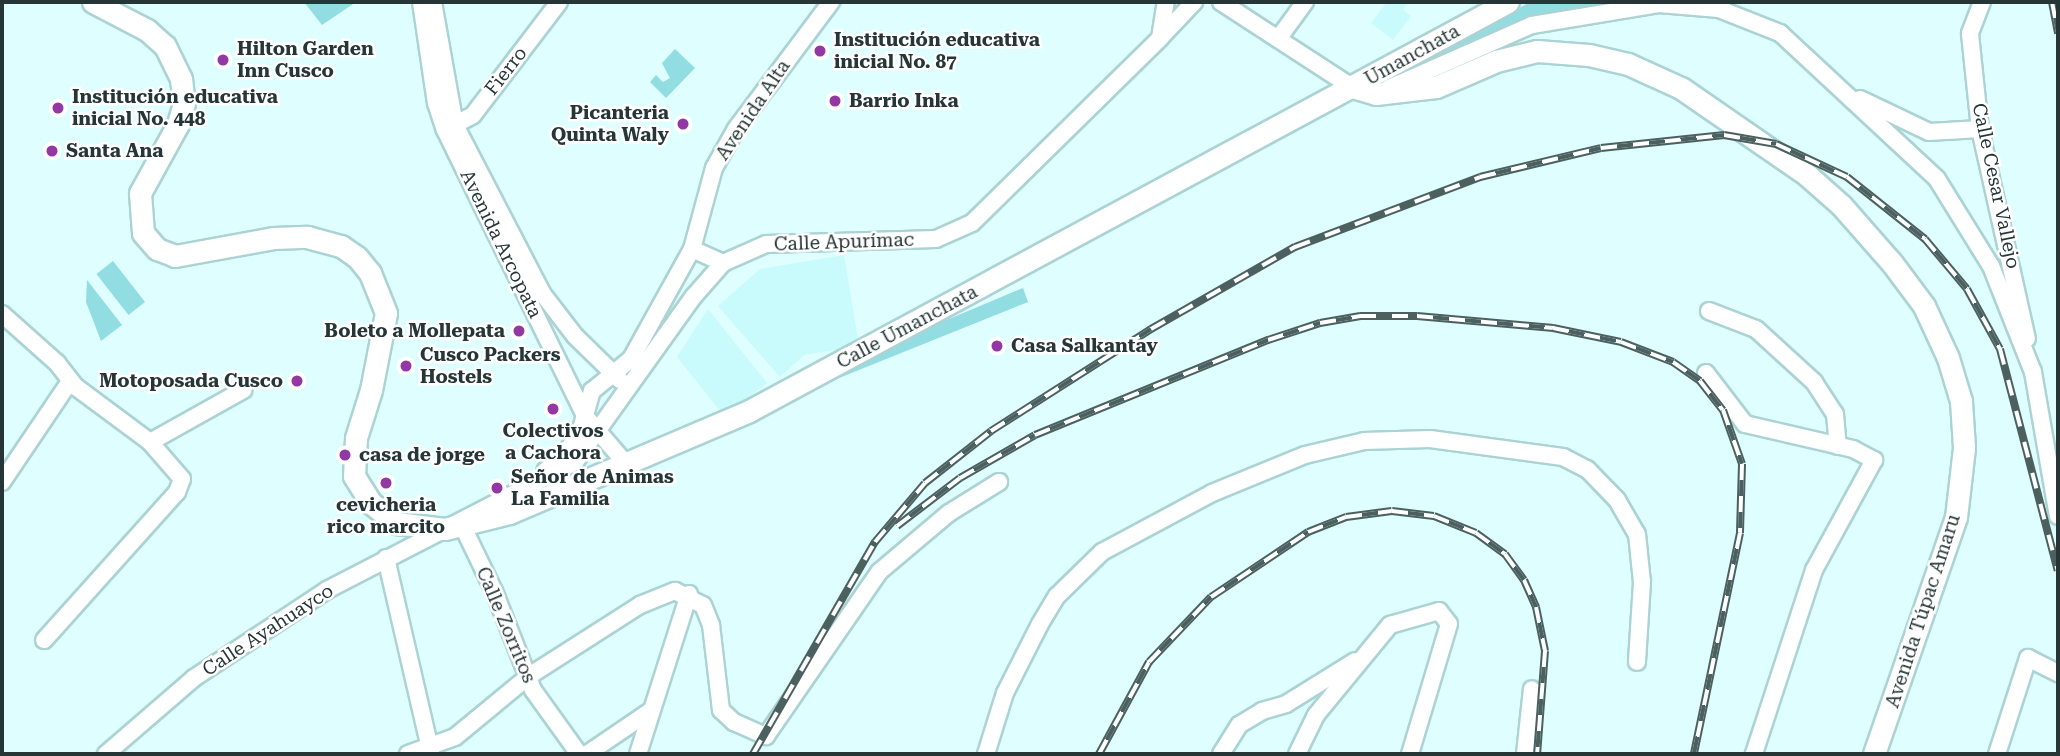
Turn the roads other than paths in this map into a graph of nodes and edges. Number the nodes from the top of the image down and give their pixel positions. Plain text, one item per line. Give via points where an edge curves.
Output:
1 (93, 2) edge
2 (421, 2) edge
3 (433, 2) edge
4 (559, 2) edge
5 (831, 2) edge
6 (1166, 2) edge
7 (1194, 2) edge
8 (1221, 2) edge
9 (1304, 2) edge
10 (1508, 2) edge
11 (1982, 2) edge
12 (1160, 38) junction
13 (1278, 39) junction
14 (1352, 87) junction
15 (1845, 92) junction
16 (1376, 94) junction
17 (450, 127) junction
18 (1980, 129) junction
19 (692, 249) junction
20 (723, 263) junction
21 (1710, 311) dead end
22 (2, 314) edge
23 (2033, 372) junction
24 (1706, 373) dead end
25 (614, 375) junction
26 (70, 381) junction
27 (629, 389) junction
28 (243, 390) dead end
29 (585, 416) junction
30 (598, 434) junction
31 (150, 442) junction
32 (1838, 446) junction
33 (628, 466) junction
34 (2, 482) edge
35 (999, 482) dead end
36 (517, 490) junction
37 (2058, 516) edge
38 (454, 528) junction
39 (386, 558) junction
40 (688, 594) junction
41 (44, 640) dead end
42 (1367, 654) junction
43 (1637, 662) dead end
44 (2058, 673) edge
45 (529, 676) junction
46 (1532, 690) dead end
47 (1286, 704) junction
48 (649, 712) junction
49 (1316, 715) junction
50 (430, 750) edge
51 (106, 754) edge
52 (408, 754) edge
53 (579, 754) edge
54 (587, 754) edge
55 (638, 754) edge
56 (986, 754) edge
57 (1221, 754) edge
58 (1297, 754) edge
59 (1410, 754) edge
60 (1525, 754) edge
61 (1754, 754) edge
62 (1874, 754) edge
63 (1997, 754) edge

1 - 38 main road via 165,46 181,79 184,103 178,124 140,194 143,233 157,250 176,256 274,238 307,237 341,246 357,257 383,297 386,313 372,390 356,438 354,476 371,503 396,523
2 - 17 street, Avenida Arcopata via 436,103
3 - 17 street, Avenida Arcopata
4 - 17 street, Fierro via 473,115
5 - 19 street, Avenida Alta via 736,129 714,168
6 - 12 street
7 - 12 street, Calle Apurímac
8 - 13 street
9 - 13 street
10 - 14 main road, Umanchata
11 - 18 street, Calle Cesar Vallejo via 1970,34
12 - 20 street, Calle Apurímac via 972,223 955,233 936,239 766,244
13 - 14 street
14 - 16 main road, Avenida Túpac Amaru
14 - 33 main road, Calle Umanchata via 749,411
15 - 16 street via 1780,33 1719,9 1659,4 1532,25
15 - 18 street via 1929,132
15 - 23 street via 1937,179 1991,266
16 - 62 main road, Avenida Túpac Amaru via 1436,88 1496,61 1538,51 1628,64 1681,88 1807,175 1841,205 1892,263 1924,306 1948,358 1961,401 1964,448 1955,517
17 - 25 street, Avenida Arcopata via 542,293 575,336
17 - 29 street, Avenida Arcopata
18 - 23 street, Calle Cesar Vallejo
19 - 20 street
19 - 25 street, Avenida Alta via 631,359
20 - 27 street, Calle Apurímac via 694,296
21 - 32 street via 1756,329 1805,372 1835,414
22 - 26 street via 57,363
23 - 37 street
24 - 32 street via 1745,424
25 - 27 street, Avenida Arcopata
25 - 29 street, Avenida Alta via 592,391
26 - 31 street
26 - 34 street
27 - 30 street, Calle Apurímac
28 - 31 street
29 - 30 street, Avenida Arcopata
29 - 36 street, Calle Apurímac via 566,453
30 - 33 street, Avenida Arcopata
30 - 36 street, Calle Apurímac via 569,466
31 - 41 street via 178,470 182,479 177,492
32 - 61 street via 1874,460 1814,570
33 - 38 main road, Calle Umanchata
35 - 40 street via 949,513 879,572 766,736 734,722 721,710 711,625 703,605
36 - 38 street, Calle Apurímac
38 - 39 street, Calle Ayahuayco
38 - 45 street, Calle Zorritos
39 - 50 street
39 - 51 street, Calle Ayahuayco via 327,590 194,678
40 - 45 street via 675,591 640,605
40 - 48 street
42 - 47 street
42 - 49 street
42 - 59 street via 1390,625 1439,611 1449,624
43 - 56 street via 1642,582 1637,534 1617,500 1587,469 1563,457 1430,439 1364,441 1329,448 1212,494 1102,552 1081,569 1057,596 1021,659
44 - 63 street via 2028,658
45 - 50 street via 455,737
45 - 53 street, Calle Zorritos via 533,690
46 - 60 street
47 - 49 street
47 - 57 street via 1239,725
48 - 54 street
48 - 55 street
49 - 58 street
50 - 52 street

